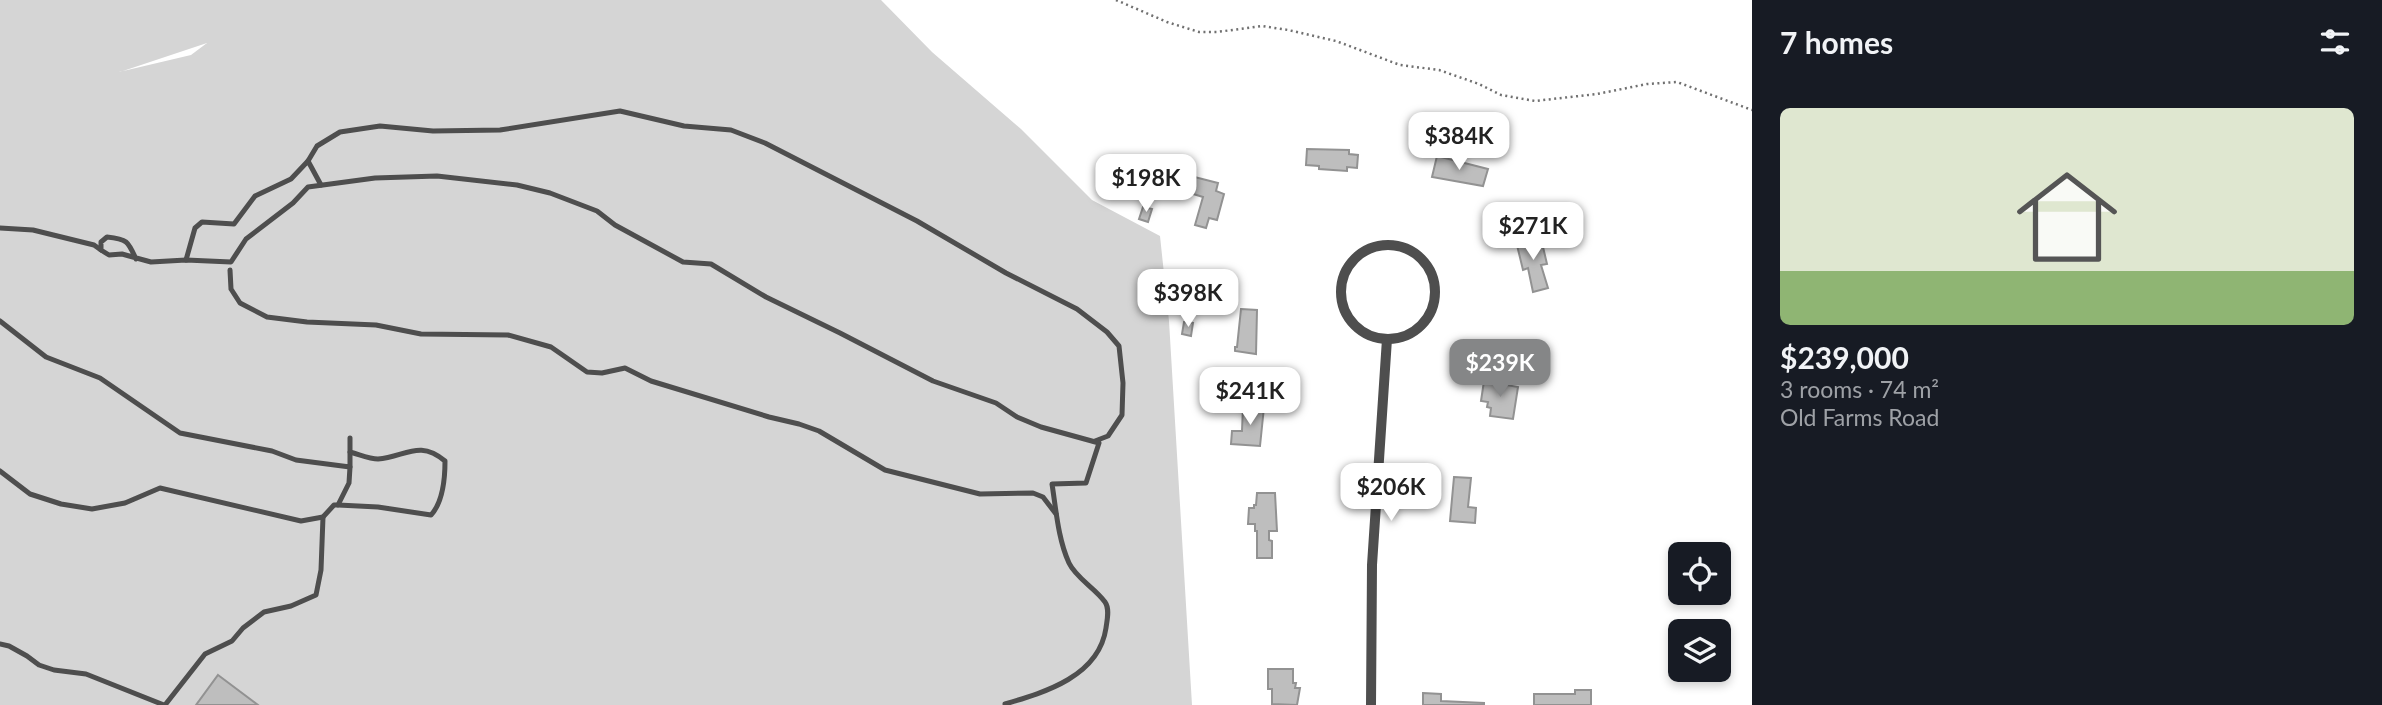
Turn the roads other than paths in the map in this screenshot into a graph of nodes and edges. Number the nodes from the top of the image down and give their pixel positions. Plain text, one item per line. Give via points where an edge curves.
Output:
1 (308, 161) junction
2 (321, 185) junction
3 (0, 228) edge
4 (101, 250) junction
5 (136, 259) junction
6 (186, 260) junction
7 (230, 270) dead end
8 (0, 321) edge
9 (1387, 339) junction
10 (350, 439) dead end
11 (1095, 442) junction
12 (350, 452) junction
13 (350, 467) junction
14 (0, 471) edge
15 (338, 505) junction
16 (1058, 515) junction
17 (323, 517) junction
18 (0, 644) edge
19 (165, 705) edge
20 (1006, 705) edge
21 (1371, 705) edge

1 - 2 lane
1 - 6 lane via 291,179 256,196 234,224 202,222 195,228
1 - 11 lane via 317,146 340,132 380,126 500,130 620,111 684,126 731,130 917,221 1077,309 1107,332 1119,346 1122,415 1108,436
2 - 6 lane via 308,187 246,239 231,262
2 - 11 lane via 437,176 550,193 597,211 682,262 711,264 766,298 933,381 996,403 1041,427
3 - 4 lane via 33,230
4 - 5 lane
4 - 5 lane via 107,237 121,238 129,243
5 - 6 lane
7 - 16 lane via 231,289 240,303 267,317 376,325 421,334 508,335 551,347 587,372 625,368 651,381 800,424 886,470 980,494 1033,493 1043,497
8 - 13 lane via 46,357 100,378 180,433 296,460
9 - 9 street via 1356,326 1343,306 1342,287 1350,264 1361,253 1390,245 1412,251 1428,266 1435,296 1424,323 1413,332
9 - 21 street via 1372,565
10 - 12 lane
11 - 16 lane via 1099,443 1086,483 1052,484
12 - 13 lane
12 - 15 lane via 377,459 429,451 444,461 445,476 437,509 431,515
13 - 15 lane via 349,483
14 - 17 lane via 30,494 92,509 125,503 160,488 301,521
15 - 17 lane
16 - 20 lane via 1070,566 1107,604 1104,643 1083,670 1051,689
17 - 19 lane via 316,595 264,612 232,641 205,654
18 - 19 lane via 39,666 86,674

